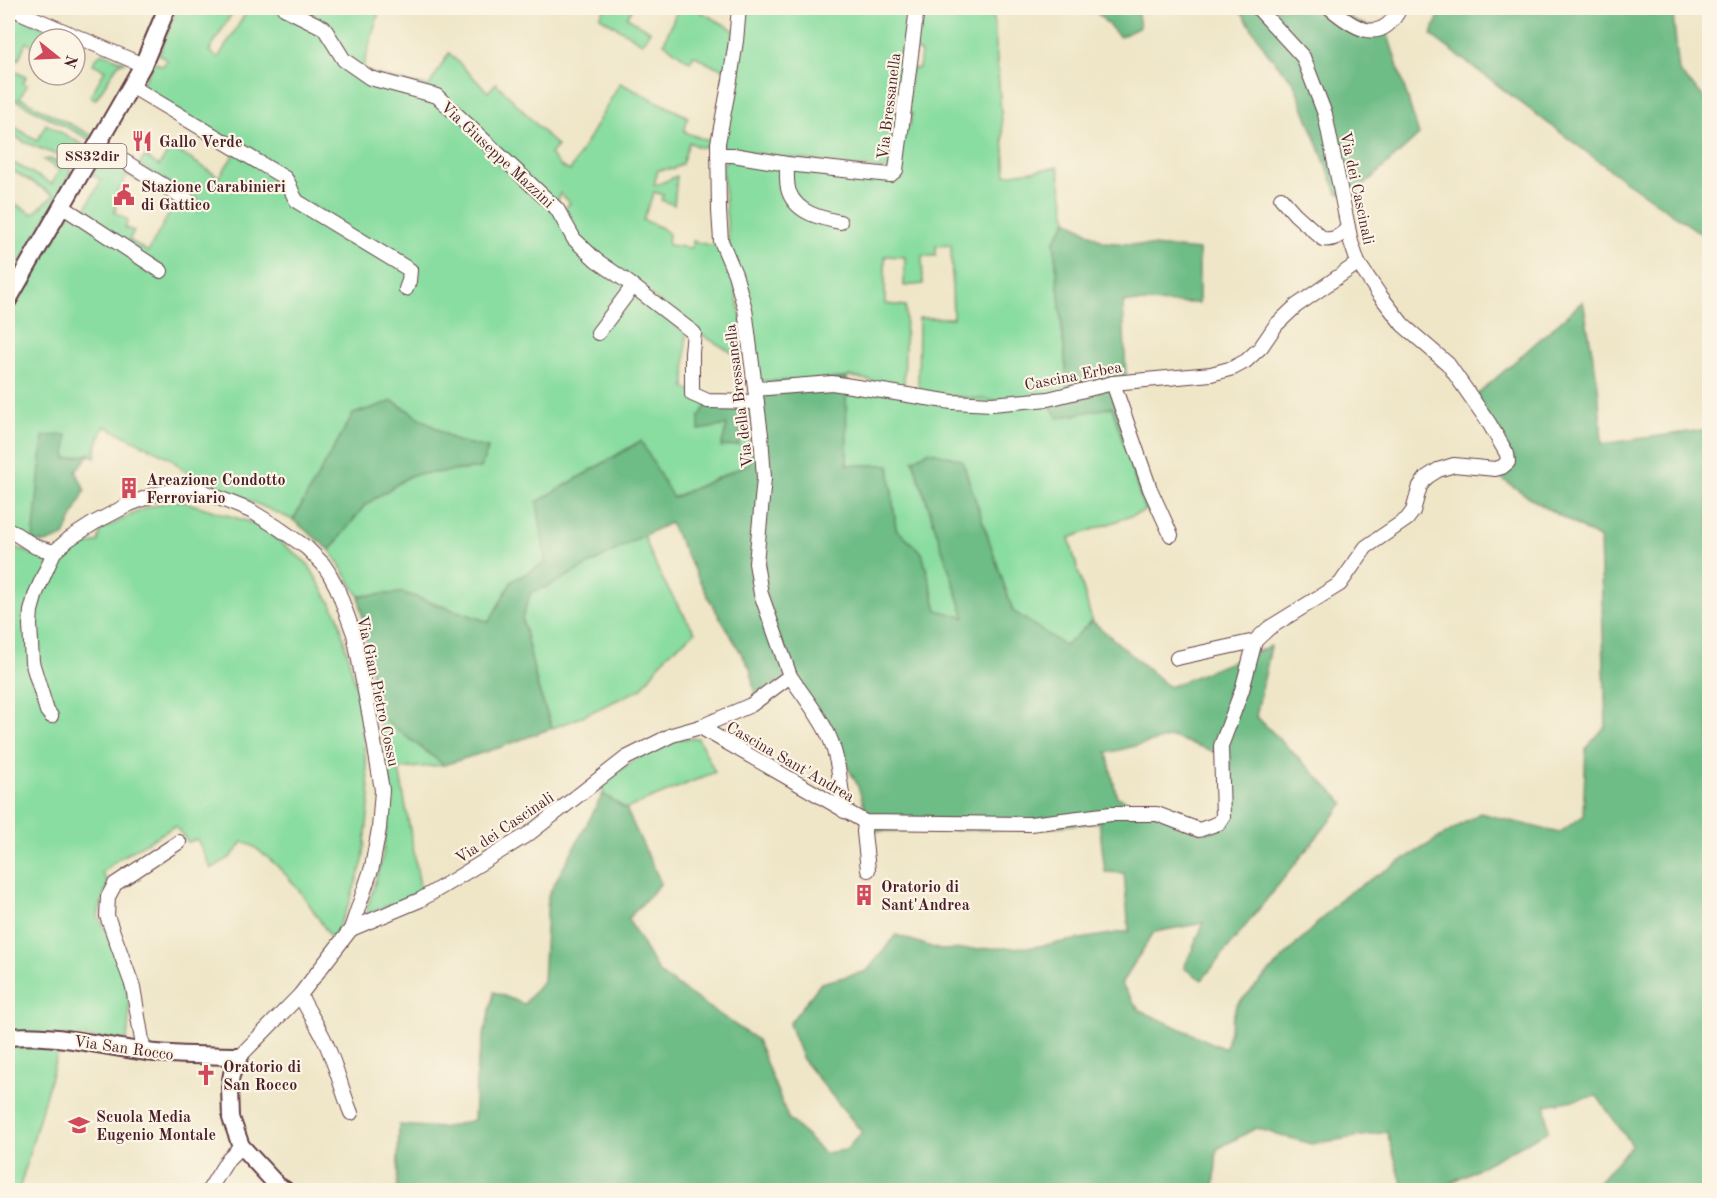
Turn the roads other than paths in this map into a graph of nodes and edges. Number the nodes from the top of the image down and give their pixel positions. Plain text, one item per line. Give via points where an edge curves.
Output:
1 (12, 8) edge
2 (167, 8) edge
3 (284, 8) edge
4 (739, 8) edge
5 (917, 8) edge
6 (1258, 8) edge
7 (1330, 8) edge
8 (1400, 8) edge
9 (143, 65) junction
10 (131, 86) junction
11 (98, 145) junction
12 (718, 155) junction
13 (787, 164) junction
14 (1281, 198) dead end
15 (189, 201) dead end
16 (63, 207) junction
17 (840, 222) dead end
18 (1348, 228) junction
19 (1358, 263) junction
20 (161, 271) dead end
21 (633, 286) junction
22 (403, 294) dead end
23 (8, 300) edge
24 (598, 333) dead end
25 (694, 333) joint
26 (1113, 383) junction
27 (756, 396) junction
28 (8, 529) edge
29 (1171, 535) dead end
30 (54, 552) junction
31 (1255, 641) junction
32 (1177, 658) dead end
33 (790, 676) junction
34 (51, 716) dead end
35 (700, 727) junction
36 (844, 811) junction
37 (865, 822) junction
38 (179, 842) dead end
39 (868, 870) dead end
40 (351, 929) junction
41 (300, 995) junction
42 (8, 1037) edge
43 (144, 1052) junction
44 (240, 1056) junction
45 (351, 1113) dead end
46 (241, 1146) junction
47 (209, 1191) edge
48 (285, 1191) edge

1 - 9 street
2 - 9 main road, SS32dir
3 - 21 street, Via Giuseppe Mazzini via 324,27 344,60 370,78 437,96 557,209 574,239
4 - 12 street, Via della Bressanella
5 - 13 street, Via Bressanella via 894,173
6 - 18 street, Via dei Cascinali via 1303,57 1325,114
7 - 8 street via 1369,31 1388,25
9 - 10 main road, SS32dir
10 - 11 main road, SS32dir
10 - 22 street via 285,178 298,202 410,270
11 - 15 street
11 - 16 main road, SS32dir
12 - 13 street, Via Bressanella
12 - 27 street, Via della Bressanella via 721,241 745,309
13 - 17 street via 789,191 797,204 814,217
14 - 18 street via 1323,239 1335,238
16 - 20 street
16 - 23 main road, SS32dir
18 - 19 street, Via dei Cascinali
19 - 26 street, Cascina Erbea via 1296,306 1255,354 1233,368 1196,376
19 - 31 street, Via dei Cascinali via 1403,325 1448,364 1489,423 1508,462 1495,469 1454,465 1427,477 1407,519 1366,547 1340,584
21 - 24 street
21 - 25 street, Via Giuseppe Mazzini
25 - 27 street, Cascina Erbea via 692,394 708,401
26 - 27 street, Cascina Erbea via 1048,399 992,404 952,402 832,383
26 - 29 street via 1150,489
27 - 33 street, Via della Bressanella via 764,478 756,563 761,594
28 - 30 street via 36,547
30 - 34 street via 36,593 30,625 32,662
30 - 40 street, Via Gian Pietro Cossu via 129,504 192,487 251,511 278,527 323,564 337,588 354,634 382,790 380,829 372,867
31 - 32 street
31 - 37 street, Cascina Sant'Andrea via 1221,746 1223,817 1219,823 1198,830 1157,814 1111,814 1029,824
33 - 35 street via 751,705
33 - 36 street, Via della Bressanella via 831,740
35 - 36 street, Cascina Sant'Andrea
35 - 40 street, Via dei Cascinali via 672,735 626,758 521,838 420,900
36 - 37 street, Cascina Sant'Andrea
37 - 39 street, Cascina Sant'Andrea
38 - 43 street via 116,884 108,897 107,916 132,987
40 - 41 street, Via Gian Pietro Cossu
41 - 44 street, Via Gian Pietro Cossu
41 - 45 street via 333,1061
42 - 43 main road, Via San Rocco via 55,1037
43 - 44 main road, Via San Rocco
44 - 46 main road via 231,1081 230,1107
46 - 47 street via 228,1159
46 - 48 main road

